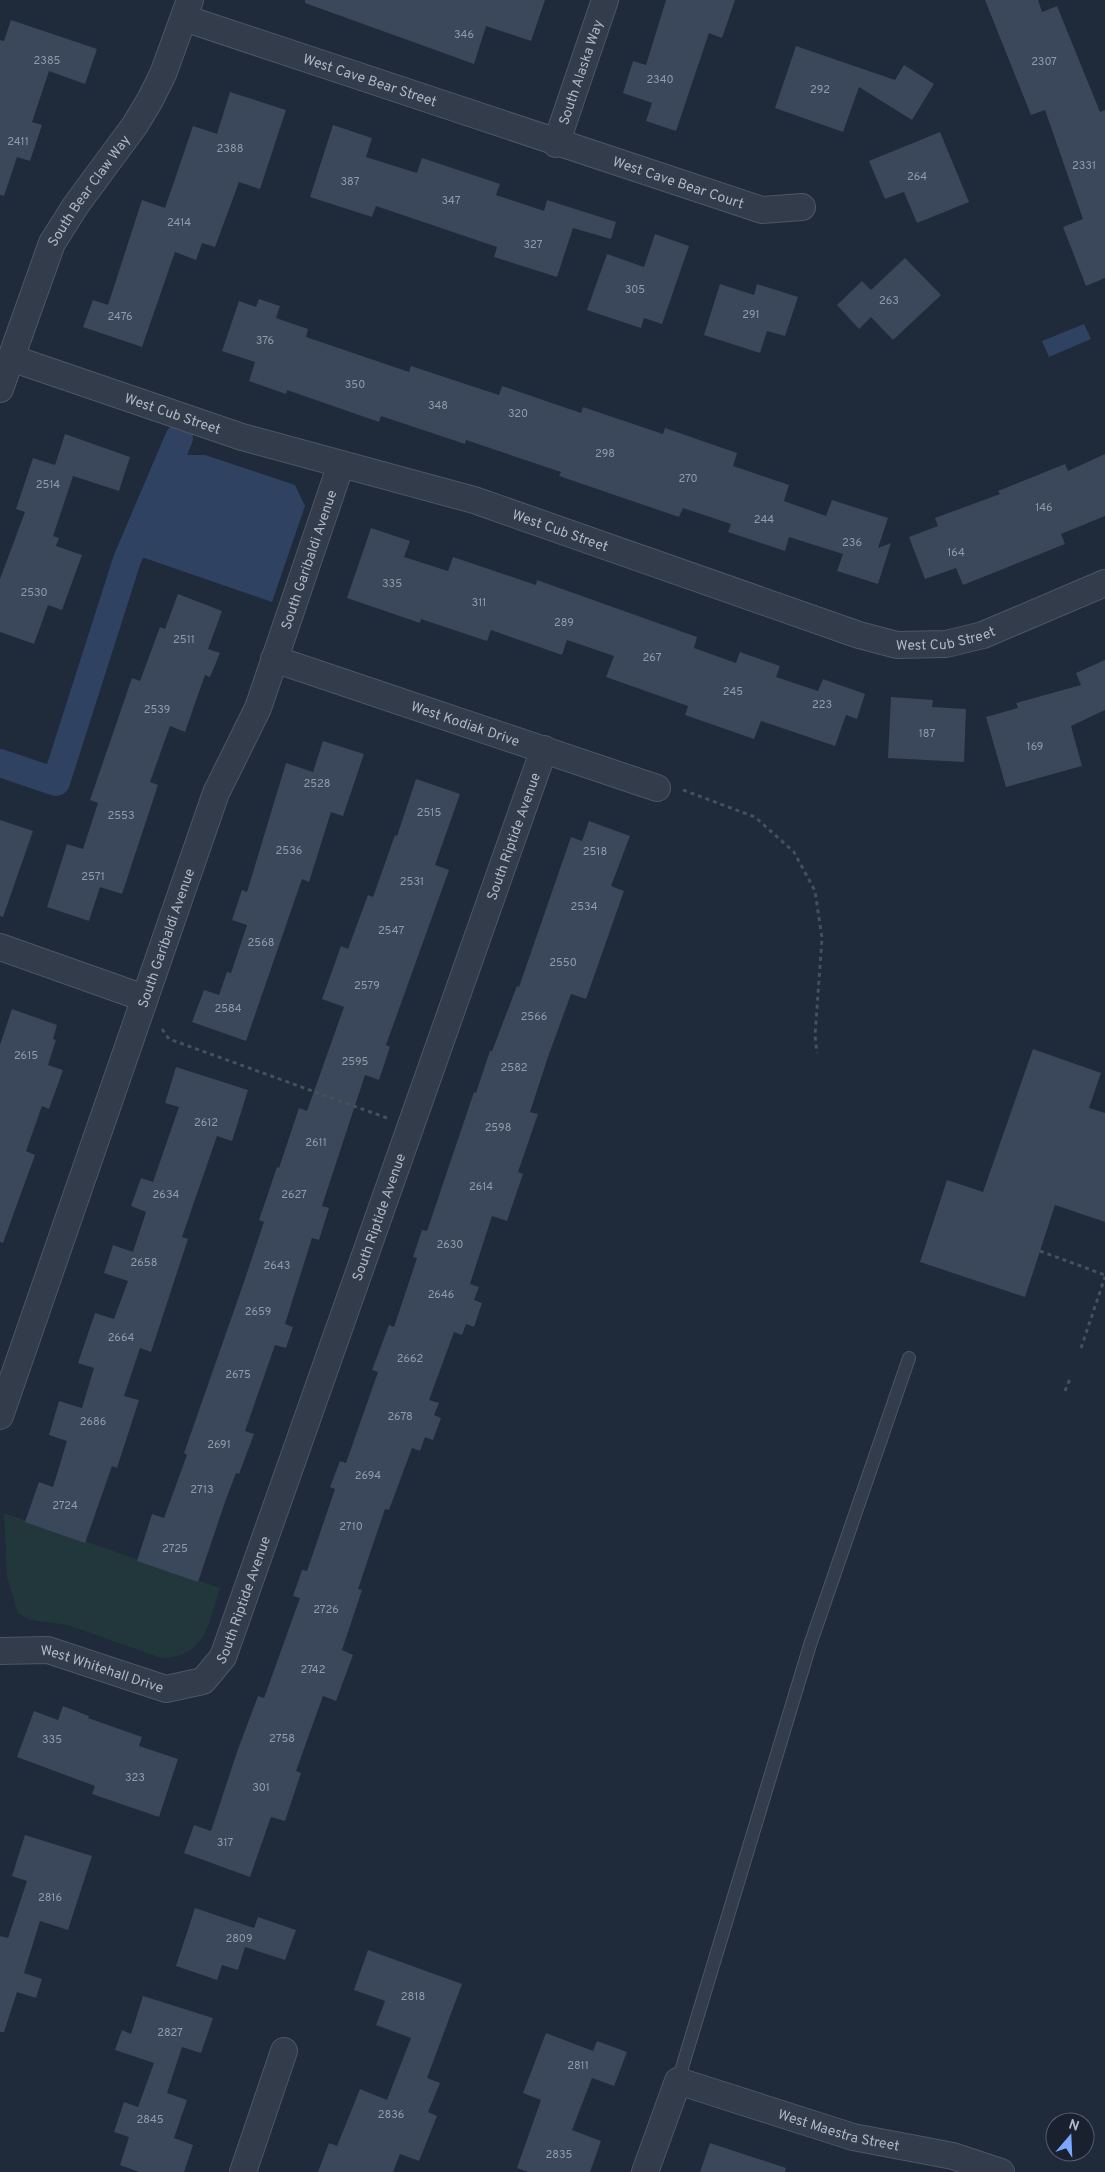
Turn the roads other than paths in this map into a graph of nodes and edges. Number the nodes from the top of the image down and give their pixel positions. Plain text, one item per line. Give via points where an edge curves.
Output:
1 (605, 0) edge
2 (187, 9) edge
3 (556, 144) junction
4 (802, 207) dead end
5 (11, 358) junction
6 (0, 388) edge
7 (341, 464) junction
8 (1105, 583) edge
9 (274, 660) junction
10 (544, 749) junction
11 (667, 788) road end
12 (0, 947) edge
13 (144, 998) junction
14 (909, 1358) dead end
15 (0, 1416) edge
16 (0, 1651) edge
17 (203, 1681) joint
18 (284, 2052) dead end
19 (678, 2081) junction
20 (950, 2164) edge
21 (243, 2172) edge
22 (645, 2172) edge
23 (1000, 2172) edge

1 - 3 street, South Alaska Way
2 - 3 street, West Cave Bear Street
2 - 5 street, South Bear Claw Way via 150,100 52,243
3 - 4 street, West Cave Bear Court via 762,210
5 - 6 street, South Bear Claw Way
5 - 7 street, West Cub Street via 242,437
7 - 8 street, West Cub Street via 474,500 859,634 897,644 946,644 983,635
7 - 9 street, South Garibaldi Avenue
9 - 10 street, West Kodiak Drive
9 - 13 street, South Garibaldi Avenue via 258,708 216,793
10 - 11 street, West Kodiak Drive
10 - 17 street, South Riptide Avenue via 223,1657
12 - 13 street
13 - 15 street, South Garibaldi Avenue
14 - 19 lane via 810,1645
16 - 17 street, West Whitehall Drive via 48,1650 166,1689
18 - 21 street
19 - 20 street, West Maestra Street
19 - 22 street
20 - 23 street, West Maestra Street

